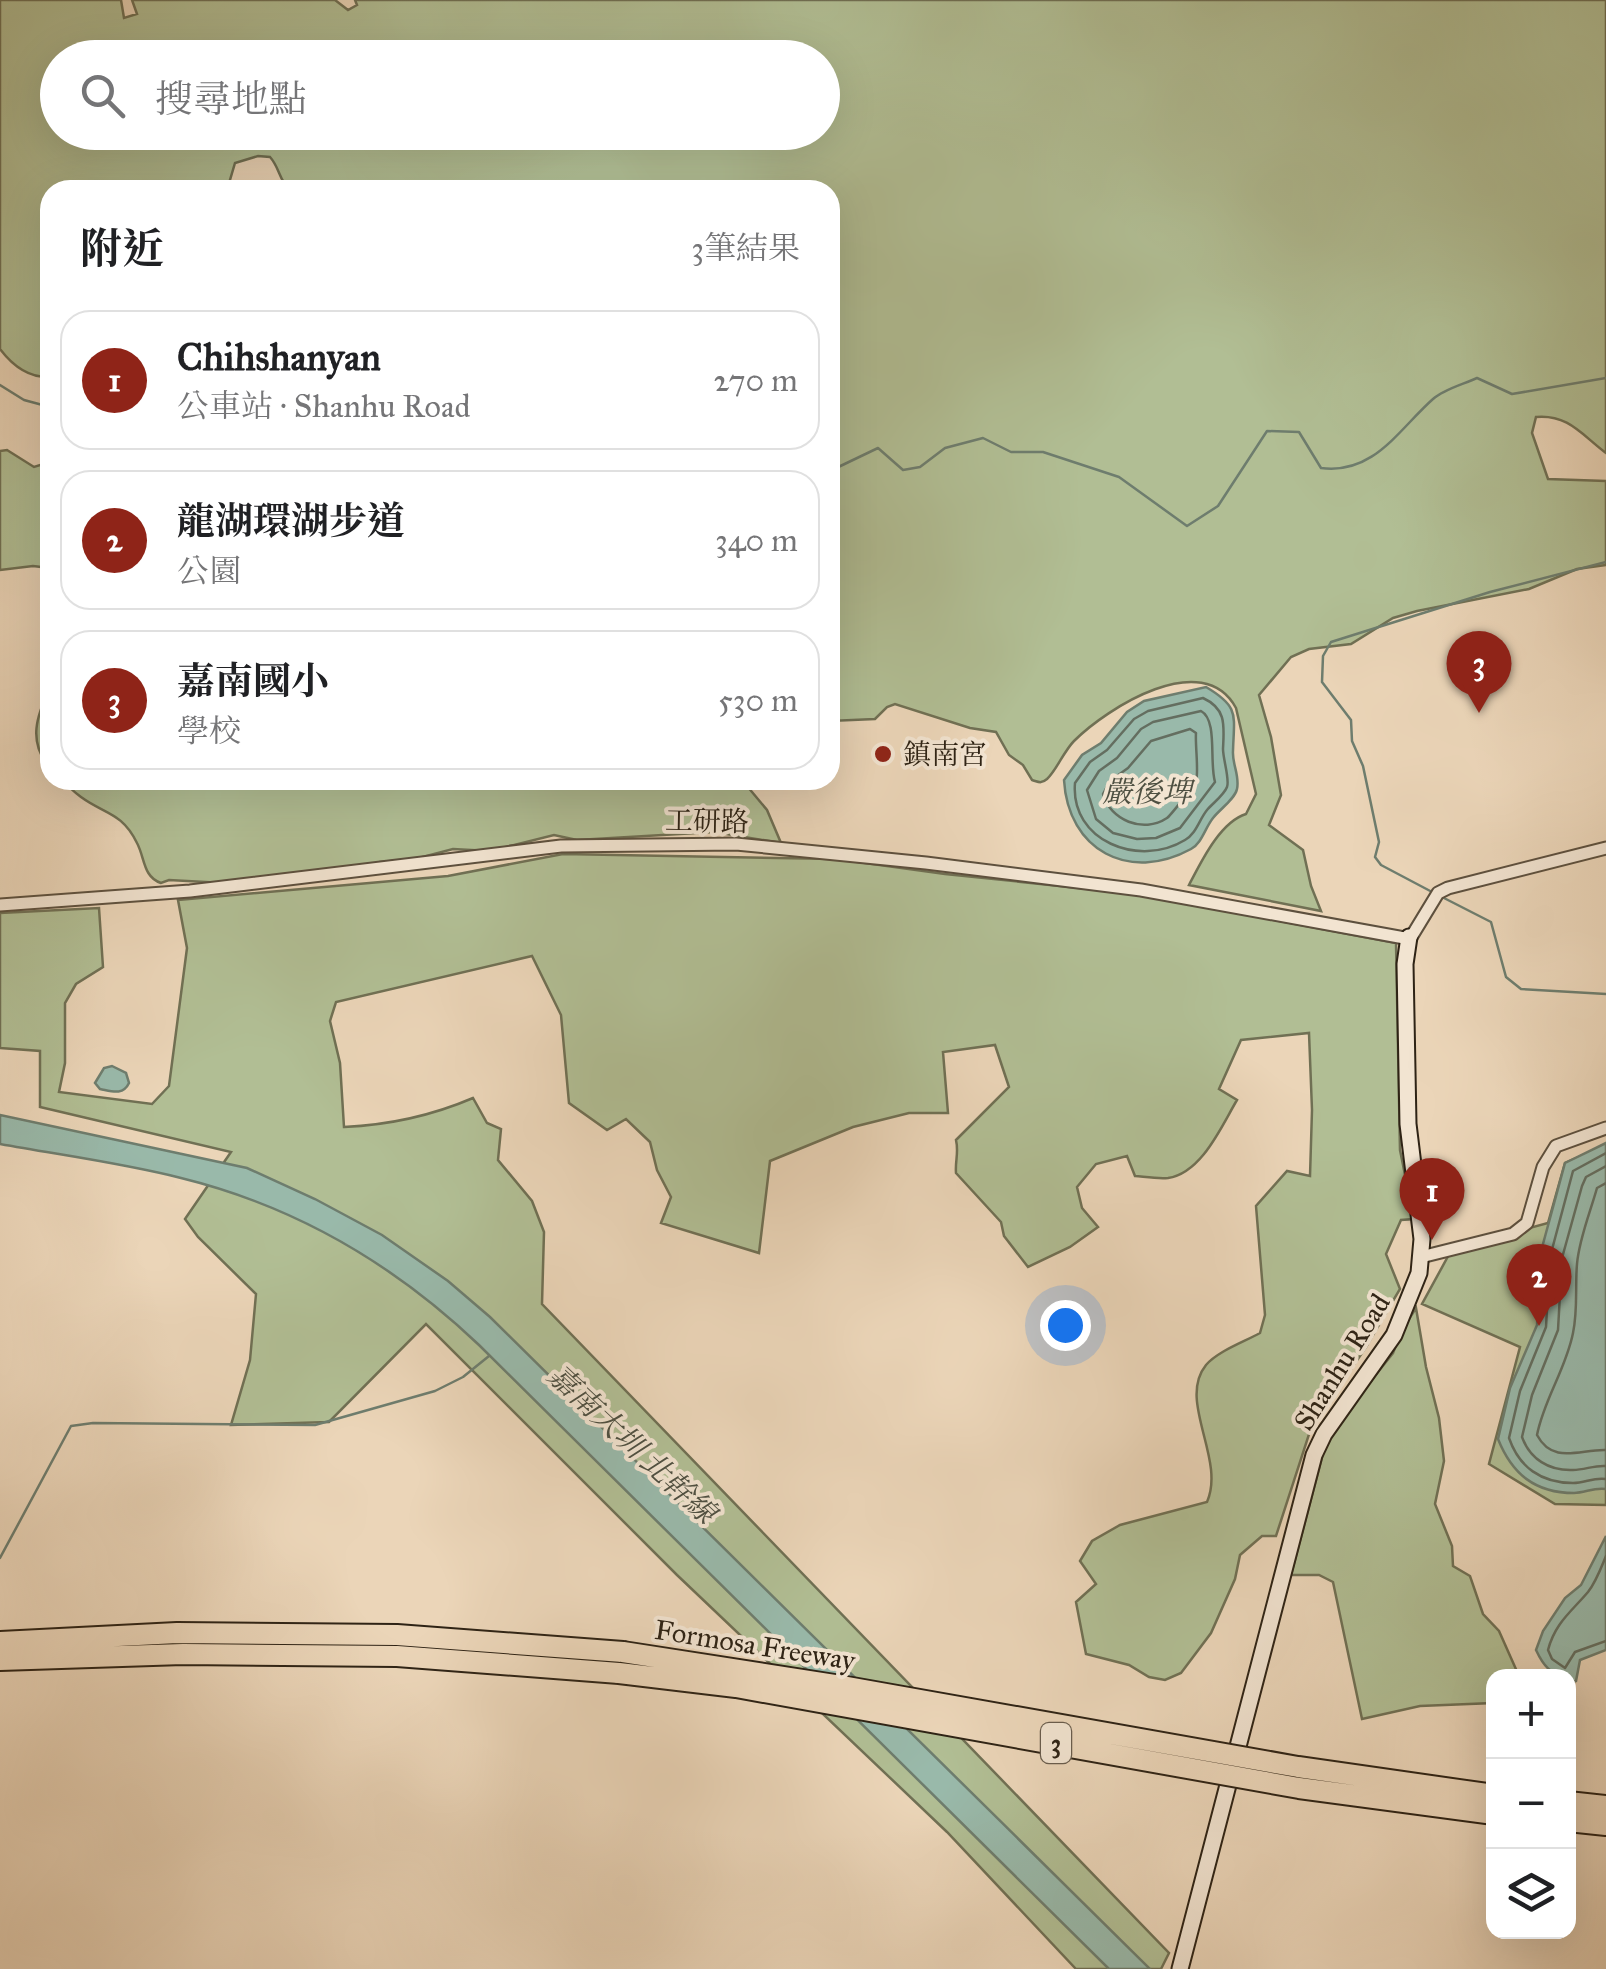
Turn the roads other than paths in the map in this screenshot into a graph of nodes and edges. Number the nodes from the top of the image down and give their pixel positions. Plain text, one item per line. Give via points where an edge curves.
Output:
1 (1606, 848) edge
2 (0, 905) edge
3 (1410, 937) junction
4 (1606, 1128) edge
5 (1421, 1257) junction
6 (0, 1642) edge
7 (0, 1660) edge
8 (621, 1662) junction
9 (1486, 1794) edge
10 (1576, 1803) edge
11 (1606, 1806) edge
12 (1486, 1813) edge
13 (1576, 1822) edge
14 (1606, 1825) edge
15 (1180, 1969) edge

1 - 3 street, Shanhu Road via 1448,888
2 - 3 street, 工研路 via 561,846 736,844 1141,890
3 - 5 street, Shanhu Road via 1408,1124
4 - 5 street via 1556,1146 1527,1223 1513,1234
5 - 15 street, Shanhu Road via 1396,1330 1314,1455
6 - 8 highway, Formosa Freeway / 3 via 178,1633 397,1635
7 - 8 highway, Formosa Freeway / 3 via 183,1654
8 - 9 highway, Formosa Freeway / 3, bridge via 878,1692
8 - 12 highway, Formosa Freeway / 3, bridge via 1299,1788
10 - 11 highway
13 - 14 highway

